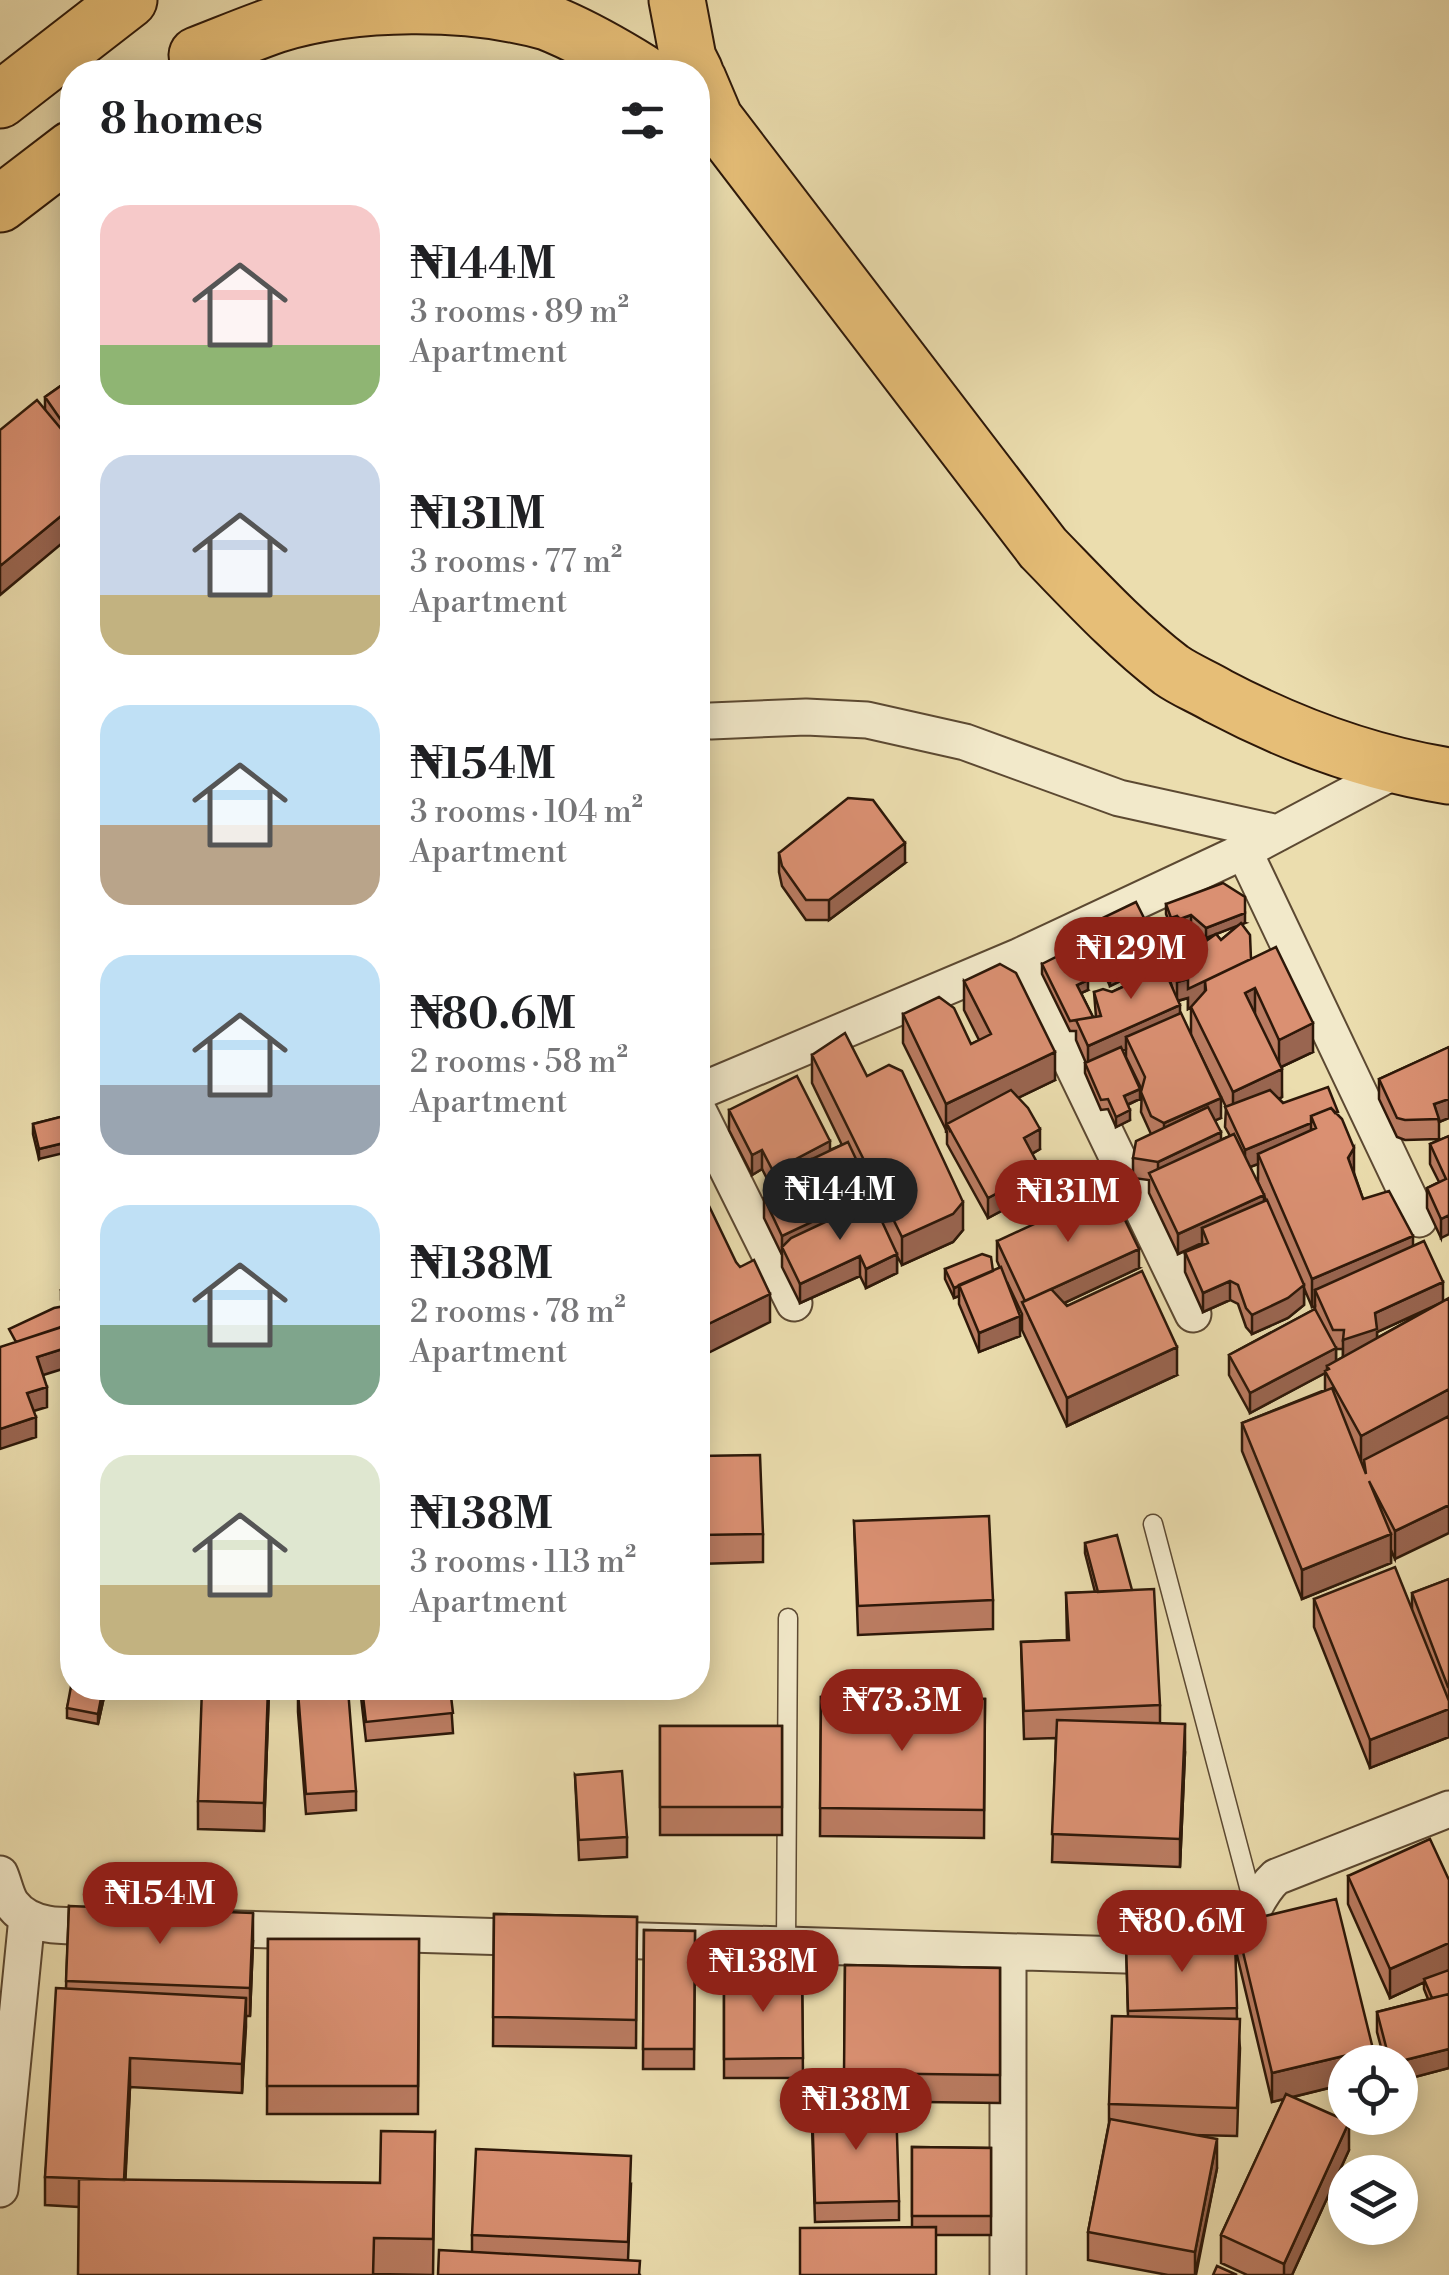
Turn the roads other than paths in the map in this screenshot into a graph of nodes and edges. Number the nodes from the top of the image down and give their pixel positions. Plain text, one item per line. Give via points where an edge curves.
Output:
1 (130, 0) edge
2 (272, 0) edge
3 (677, 0) edge
4 (190, 60) edge
5 (195, 60) edge
6 (619, 60) edge
7 (689, 60) edge
8 (4, 88) edge
9 (710, 107) edge
10 (60, 158) edge
11 (0, 204) edge
12 (711, 721) dead end
13 (1425, 772) edge
14 (1278, 833) junction
15 (1244, 851) junction
16 (1020, 956) junction
17 (710, 1087) edge
18 (710, 1134) edge
19 (1419, 1219) dead end
20 (794, 1304) edge
21 (1193, 1314) dead end
22 (1153, 1524) dead end
23 (788, 1618) dead end
24 (1449, 1809) edge
25 (0, 1874) edge
26 (1254, 1907) junction
27 (27, 1917) junction
28 (138, 1926) edge
29 (178, 1927) edge
30 (786, 1946) junction
31 (1008, 1952) junction
32 (0, 2189) edge
33 (1008, 2275) edge

1 - 8 highway
2 - 4 highway
3 - 7 highway
5 - 6 highway via 295,20 412,2 482,7 546,22
9 - 13 highway via 1043,548 1105,612 1174,672 1232,703 1334,749
10 - 11 highway
12 - 14 street via 866,720 965,742 1119,798
13 - 14 street
14 - 15 street
15 - 16 street
15 - 19 street
16 - 17 street
16 - 21 street
18 - 20 street
22 - 26 lane
23 - 30 lane
24 - 26 street via 1276,1877
25 - 27 street via 12,1904
26 - 31 street via 1240,1933 1212,1954
27 - 28 street via 58,1926
27 - 32 street
29 - 30 street
30 - 31 street
31 - 33 street

